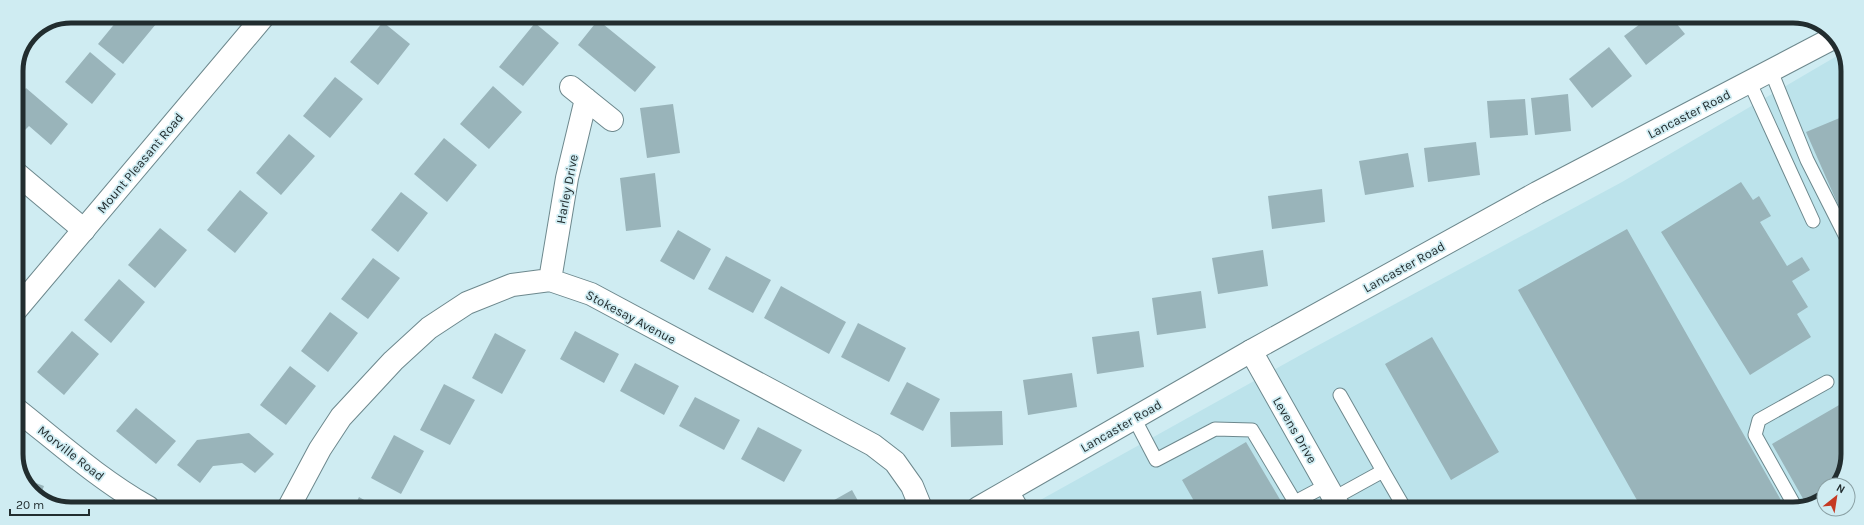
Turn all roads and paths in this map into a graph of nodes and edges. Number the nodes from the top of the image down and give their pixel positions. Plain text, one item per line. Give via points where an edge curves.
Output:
1 (258, 23) edge
2 (1830, 40) edge
3 (1771, 71) junction
4 (1750, 83) junction
5 (612, 120) dead end
6 (23, 179) edge
7 (1813, 221) dead end
8 (1841, 227) edge
9 (84, 230) junction
10 (550, 280) junction
11 (23, 302) edge
12 (1251, 351) junction
13 (1827, 382) dead end
14 (1340, 395) dead end
15 (23, 415) edge
16 (1134, 418) junction
17 (1383, 471) junction
18 (1011, 489) junction
19 (1334, 497) edge
20 (140, 502) edge
21 (292, 502) edge
22 (919, 502) edge
23 (988, 502) edge
24 (1019, 502) edge
25 (1295, 502) edge
26 (1311, 502) edge
27 (1401, 502) edge
28 (1793, 502) edge

1 - 9 street, Mount Pleasant Road
2 - 3 street, Lancaster Road
3 - 4 street, Lancaster Road
3 - 8 lane via 1807,160
4 - 7 lane
4 - 12 street, Lancaster Road via 1537,193
5 - 10 street, Harley Drive via 579,93
6 - 9 street
9 - 11 street, Mount Pleasant Road
10 - 21 street, Stokesay Avenue via 512,285 467,303 429,328 393,361 341,417 320,449
10 - 22 street, Stokesay Avenue via 591,294 873,445 895,462 912,486
12 - 16 street, Lancaster Road
12 - 19 street, Levens Drive
13 - 28 lane via 1759,420 1755,436
14 - 17 lane
15 - 20 street, Morville Road via 100,476
16 - 18 street, Lancaster Road
16 - 25 lane via 1156,460 1214,429 1252,430
17 - 19 lane
17 - 27 lane
18 - 23 street, Lancaster Road
18 - 24 lane
19 - 26 lane

